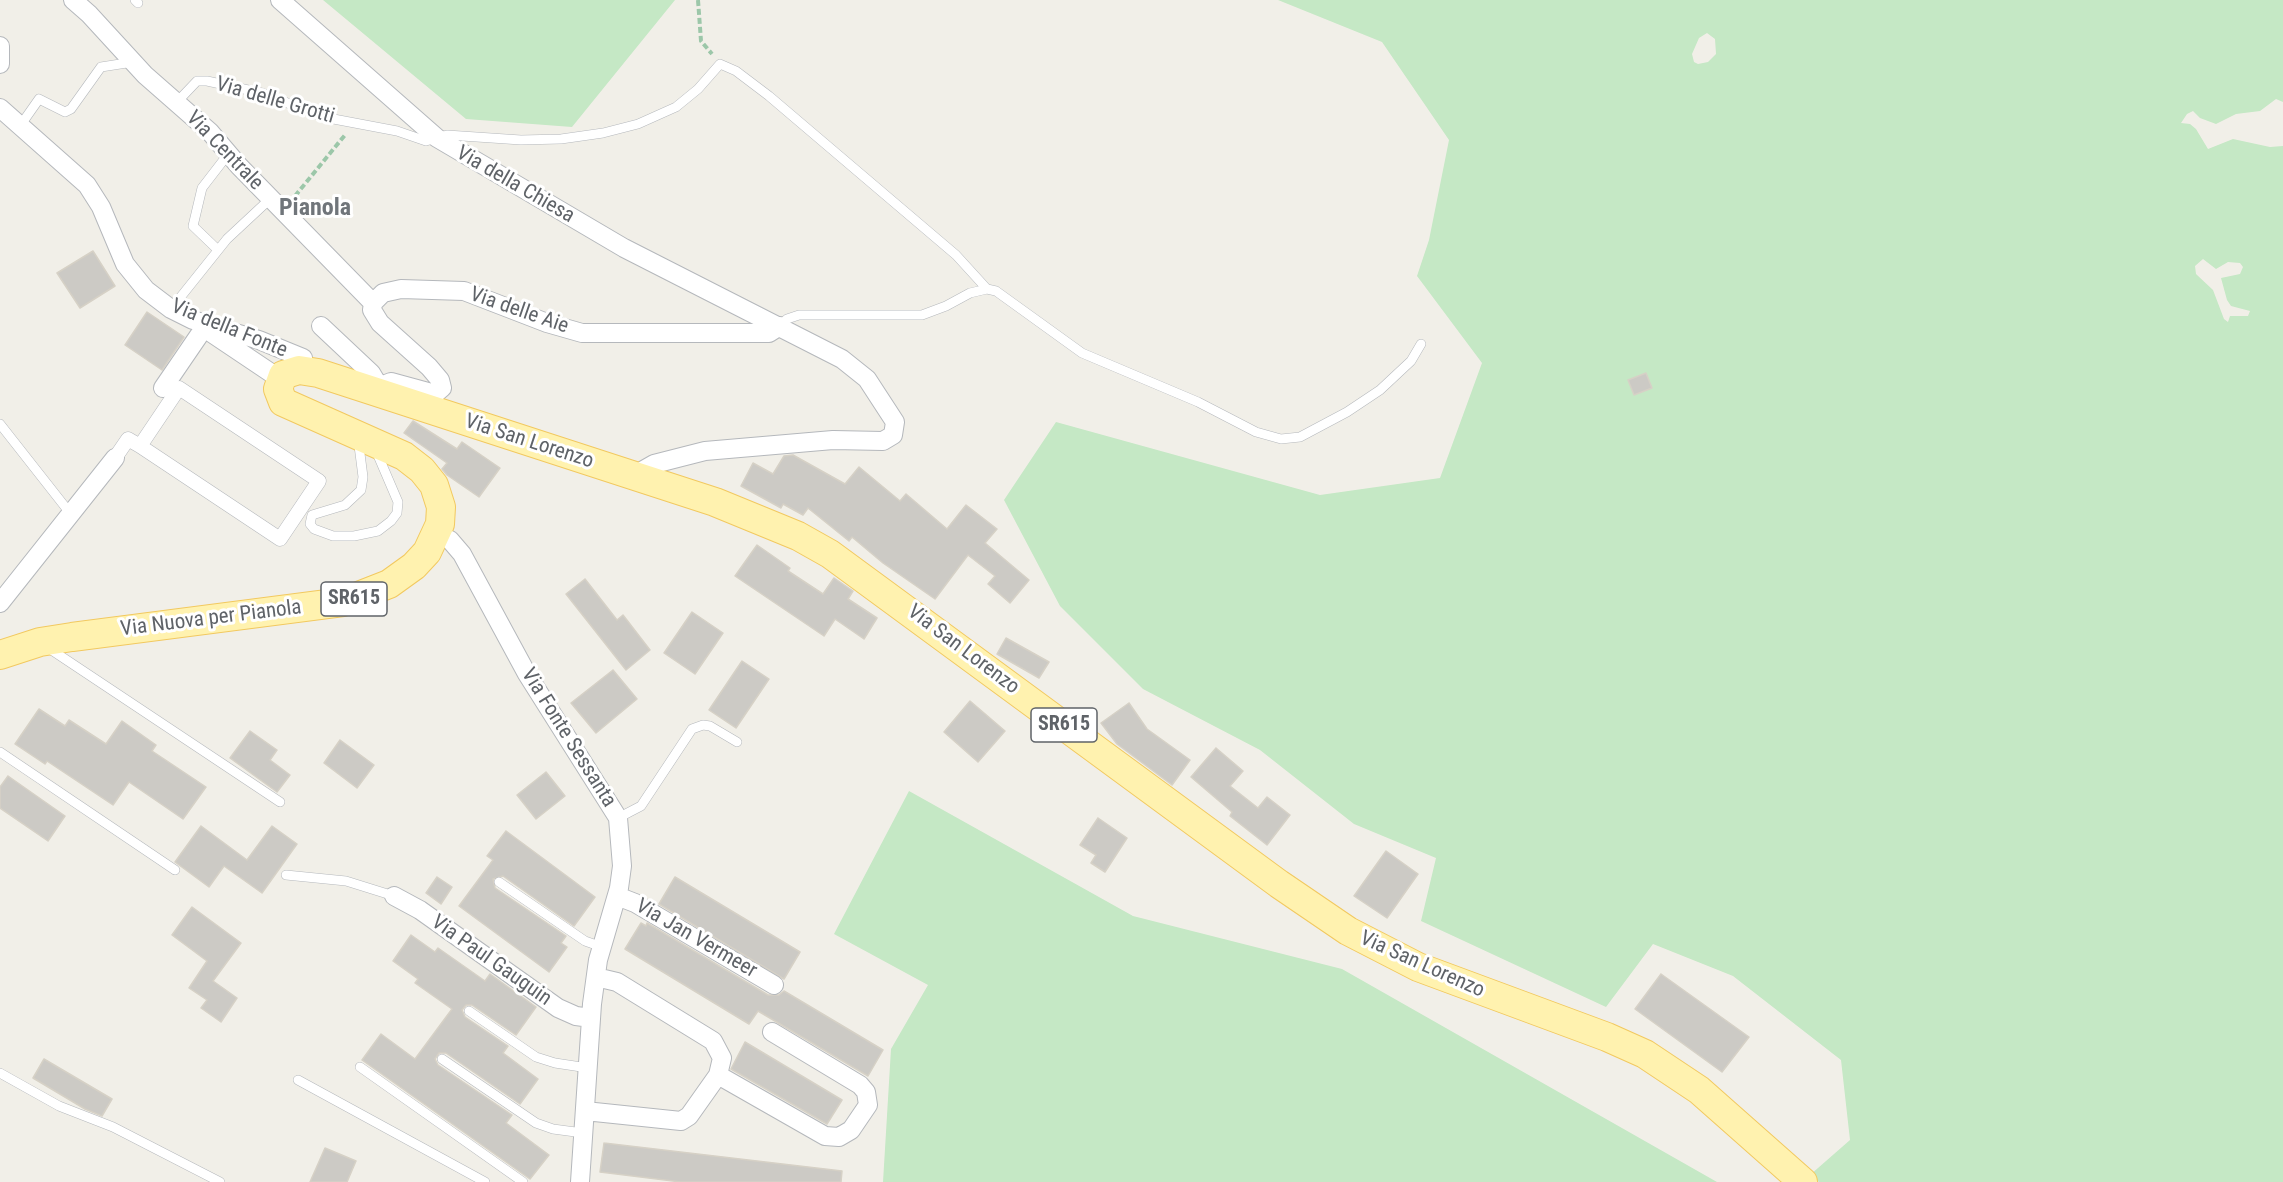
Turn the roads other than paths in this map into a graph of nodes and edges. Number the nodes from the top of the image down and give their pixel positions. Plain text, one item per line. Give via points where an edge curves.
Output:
1 (73, 0) edge
2 (280, 0) edge
3 (0, 46) edge
4 (133, 62) junction
5 (0, 64) edge
6 (176, 103) junction
7 (0, 108) edge
8 (20, 126) junction
9 (436, 138) junction
10 (229, 153) junction
11 (277, 205) junction
12 (218, 249) junction
13 (987, 289) junction
14 (373, 303) junction
15 (171, 309) junction
16 (199, 324) junction
17 (321, 326) dead end
18 (780, 326) junction
19 (1421, 344) dead end
20 (303, 358) dead end
21 (280, 379) junction
22 (163, 388) dead end
23 (377, 390) junction
24 (0, 424) edge
25 (367, 438) junction
26 (140, 447) junction
27 (115, 458) joint
28 (637, 477) junction
29 (307, 511) junction
30 (70, 513) junction
31 (436, 534) junction
32 (0, 603) edge
33 (40, 642) junction
34 (0, 655) edge
35 (737, 742) dead end
36 (0, 752) edge
37 (280, 802) dead end
38 (618, 818) junction
39 (176, 870) dead end
40 (286, 875) dead end
41 (499, 882) dead end
42 (394, 896) joint
43 (617, 896) junction
44 (602, 947) junction
45 (596, 977) junction
46 (774, 985) dead end
47 (469, 1011) dead end
48 (591, 1018) junction
49 (772, 1032) dead end
50 (442, 1059) dead end
51 (360, 1067) dead end
52 (588, 1068) junction
53 (0, 1073) edge
54 (718, 1075) junction
55 (298, 1080) dead end
56 (585, 1111) junction
57 (583, 1133) junction
58 (220, 1182) edge
59 (485, 1182) edge
60 (523, 1182) edge
61 (580, 1182) edge
62 (1803, 1182) edge

1 - 4 street, Via Centrale
2 - 9 street, Via della Chiesa
3 - 5 street
4 - 6 street, Via Centrale
4 - 8 lane via 101,67 65,112 39,99
6 - 9 lane, Via delle Grotti via 197,81 207,81 262,93 323,117 408,133 426,141
6 - 10 street, Via Centrale
7 - 8 street, Via della Fonte
8 - 15 street, Via della Fonte via 87,185 132,276
9 - 13 lane, Via delle Grotti via 460,135 521,140 603,134 676,107 720,64 736,71 796,118 956,255
9 - 18 street, Via della Chiesa via 624,248
10 - 11 street, Via Centrale
10 - 12 lane via 202,188 193,226
11 - 12 lane
11 - 14 street, Via Centrale
12 - 15 lane
13 - 18 lane via 922,315 799,315
13 - 19 lane via 1005,296 1082,353 1198,402 1256,432 1281,439 1300,437 1356,407 1396,376
14 - 18 street, Via delle Aie via 390,291 446,289 480,296 582,333 769,333
14 - 23 street via 372,310 381,322 429,367 442,386 440,393 435,394 391,382
15 - 16 street, Via della Fonte
16 - 20 street, Via della Fonte via 259,340
16 - 21 street
16 - 22 street
17 - 23 street via 371,373
18 - 28 street, Via della Chiesa via 842,358 867,379 893,417 893,435 876,442 833,440 705,451 654,464
21 - 23 main road, Via San Lorenzo / SR615 via 292,370 307,370
21 - 25 main road, Via Nuova per Pianola / SR615 via 279,393 288,406
23 - 28 main road, Via San Lorenzo / SR615
24 - 30 lane
25 - 29 lane via 357,450 363,484 357,496 345,505
25 - 29 lane via 398,502 391,521 370,533 333,536 314,529
25 - 31 main road, Via Nuova per Pianola / SR615 via 414,462 430,478 441,507
26 - 27 street via 128,439
26 - 29 street via 280,539
26 - 29 street via 179,388 319,481
27 - 30 street
28 - 62 main road, Via San Lorenzo / SR615 via 759,519 830,554 1348,931 1418,967 1645,1054 1714,1102
30 - 32 street
31 - 33 main road, Via Nuova per Pianola / SR615 via 414,566 389,584 360,597 319,606
31 - 38 street, Via Fonte Sessanta via 450,540 462,554 526,674
33 - 34 main road, Via Nuova per Pianola / SR615
33 - 37 lane
35 - 38 lane via 710,726 692,729 641,806
36 - 39 lane
38 - 43 street, Via Fonte Sessanta via 622,866
40 - 42 lane via 346,880
41 - 44 lane via 585,941
42 - 48 street, Via Paul Gauguin via 420,910 558,1008
43 - 44 street, Via Fonte Sessanta
43 - 46 street, Via Jan Vermeer
44 - 45 street, Via Fonte Sessanta
45 - 48 street, Via Fonte Sessanta
45 - 54 street via 617,982 713,1041 722,1054
47 - 52 lane via 536,1057
48 - 52 street, Via Fonte Sessanta
49 - 54 street via 866,1092 868,1105 851,1131 839,1137 825,1136
50 - 57 lane via 536,1123
51 - 60 lane
52 - 56 street, Via Fonte Sessanta
53 - 58 lane via 59,1106 113,1127
54 - 56 street via 689,1116 681,1121
55 - 59 lane
56 - 57 street, Via Fonte Sessanta
57 - 61 street, Via Fonte Sessanta

